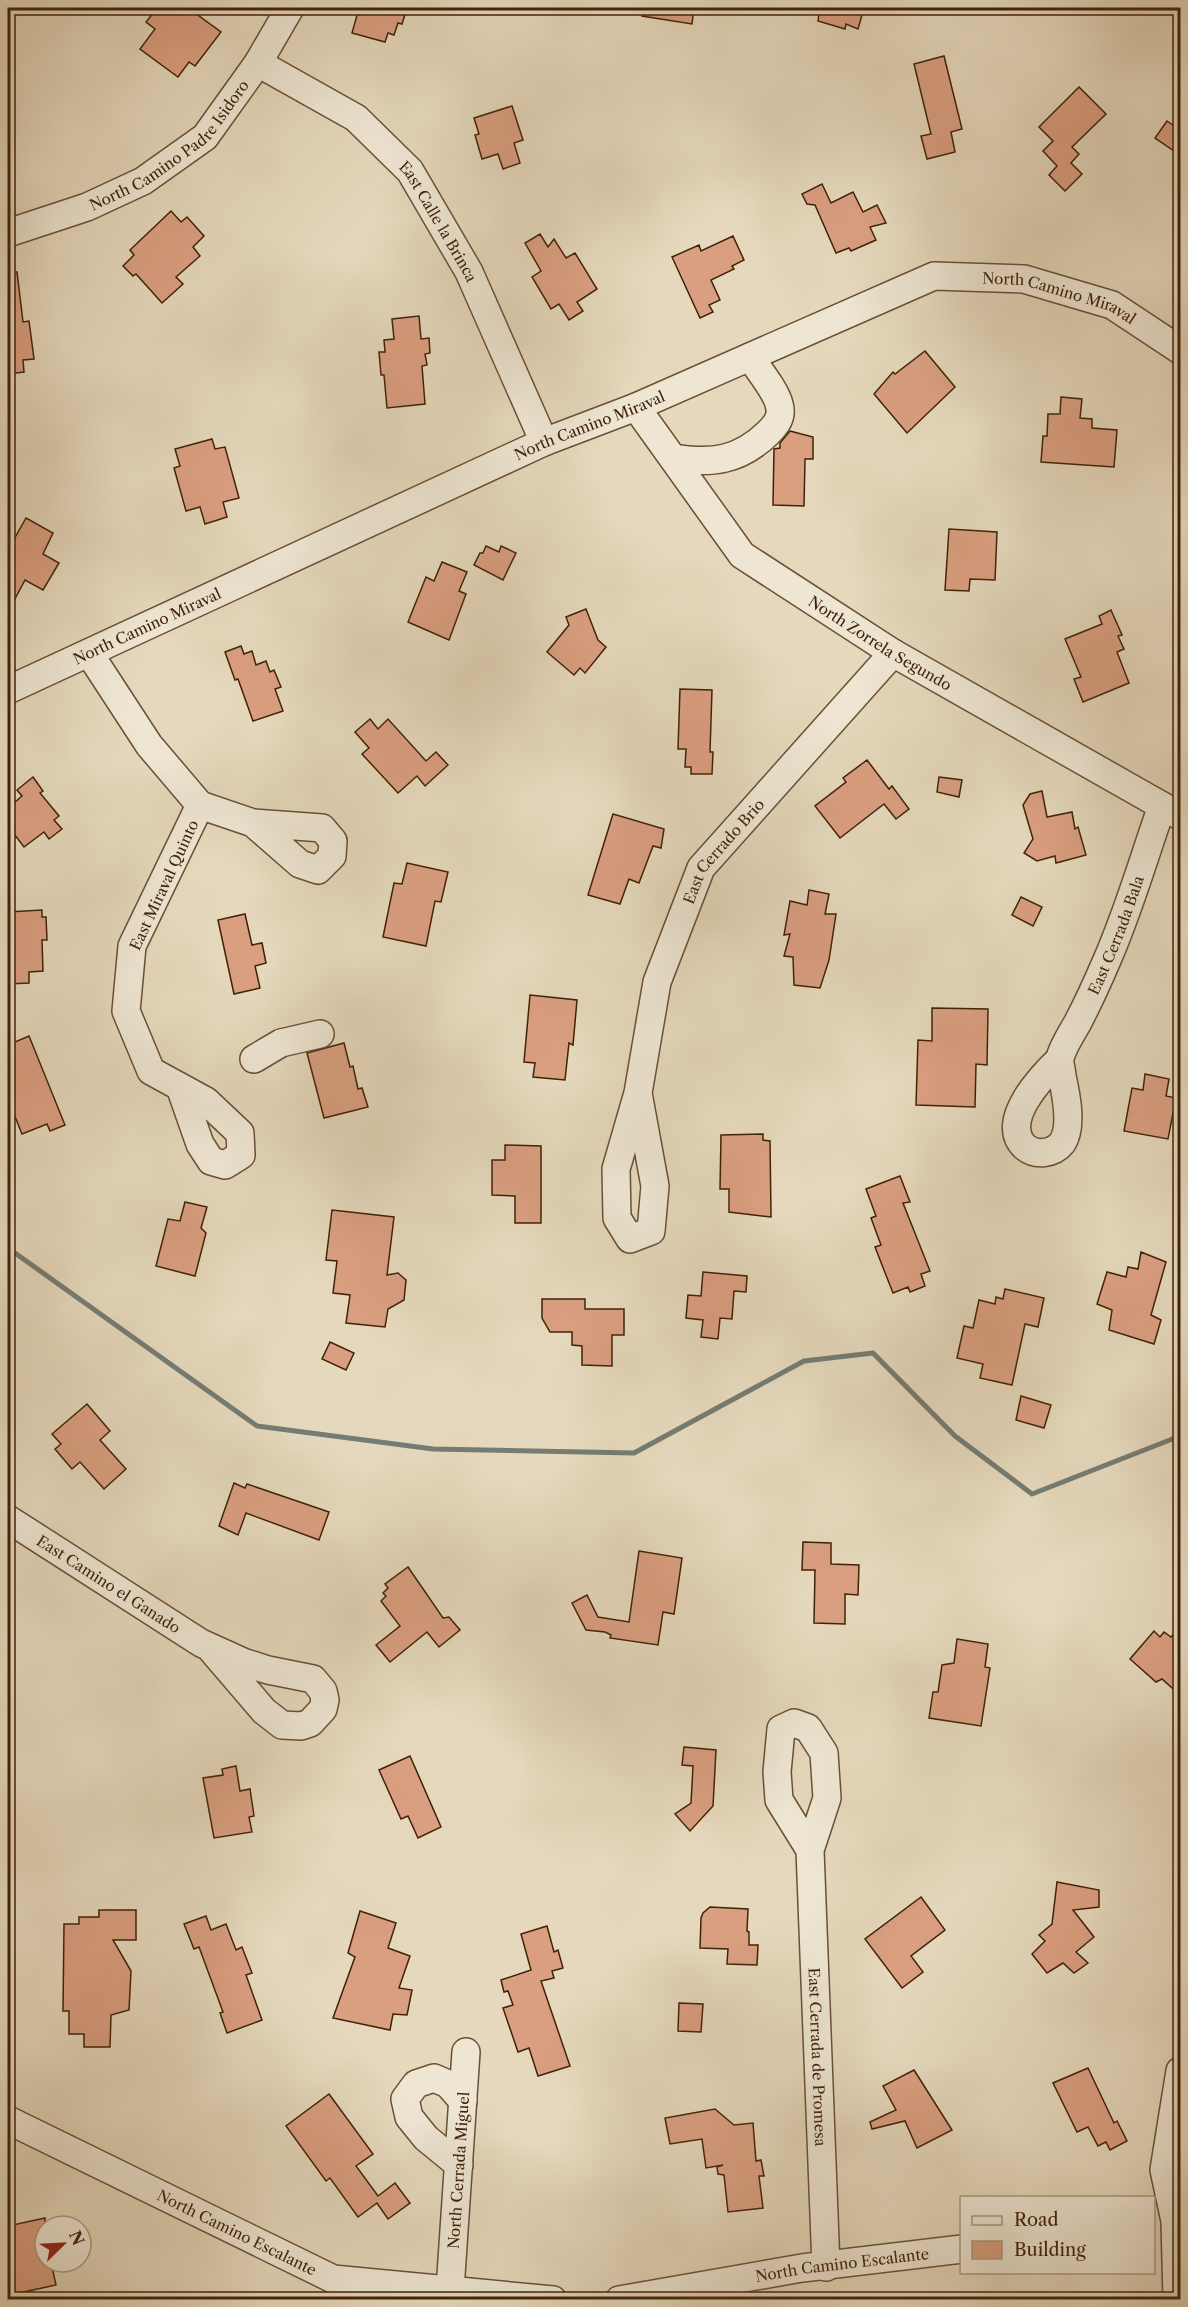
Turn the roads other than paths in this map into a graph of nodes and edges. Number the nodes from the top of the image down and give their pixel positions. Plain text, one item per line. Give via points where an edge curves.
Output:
1 (290, 8) edge
2 (258, 63) junction
3 (8, 233) edge
4 (1180, 350) edge
5 (750, 357) junction
6 (636, 407) junction
7 (544, 442) junction
8 (673, 458) junction
9 (89, 653) junction
10 (893, 653) junction
11 (8, 690) edge
12 (200, 805) junction
13 (1171, 811) edge
14 (253, 823) dead end
15 (320, 1034) dead end
16 (254, 1059) dead end
17 (1060, 1059) dead end
18 (180, 1087) dead end
19 (638, 1093) dead end
20 (8, 1519) edge
21 (210, 1648) dead end
22 (810, 1850) dead end
23 (466, 2052) dead end
24 (1180, 2072) edge
25 (463, 2101) junction
26 (8, 2120) edge
27 (459, 2165) junction
28 (1180, 2193) edge
29 (1170, 2222) edge
30 (960, 2249) edge
31 (826, 2267) junction
32 (450, 2290) junction
33 (553, 2300) edge
34 (619, 2300) edge
35 (1177, 2300) edge

1 - 2 street, North Camino Padre Isidoro
2 - 3 street, North Camino Padre Isidoro via 205,137 143,181 87,207
2 - 7 street, East Calle la Brinca via 356,118 410,171 469,272
4 - 5 street, North Camino Miraval via 1112,305 1024,279 934,276
5 - 6 street, North Camino Miraval
5 - 8 street via 779,403 778,423 738,455 694,461
6 - 7 street, North Camino Miraval
6 - 8 street, North Zorrela Segundo
7 - 9 street, North Camino Miraval
8 - 10 street, North Zorrela Segundo via 742,555
9 - 11 street, North Camino Miraval
9 - 12 street, East Miraval Quinto via 149,745
10 - 13 street, North Zorrela Segundo
10 - 19 street, East Cerrado Brio via 700,868 657,982
12 - 14 street, East Miraval Quinto
12 - 18 street, East Miraval Quinto via 132,946 126,1011 151,1071
13 - 17 street, East Cerrada Bala
15 - 16 street via 281,1043
20 - 21 street, East Camino el Ganado
22 - 31 street, East Cerrada de Promesa
23 - 25 street, North Cerrada Miguel
24 - 29 street via 1164,2170
25 - 27 street, North Cerrada Miguel
25 - 27 street via 448,2084 434,2078 416,2084 405,2099 408,2117
26 - 32 street, North Camino Escalante via 333,2279
27 - 32 street, North Cerrada Miguel
28 - 29 street
29 - 35 street
30 - 31 street, North Camino Escalante
31 - 34 street, North Camino Escalante
32 - 33 street, North Camino Escalante

